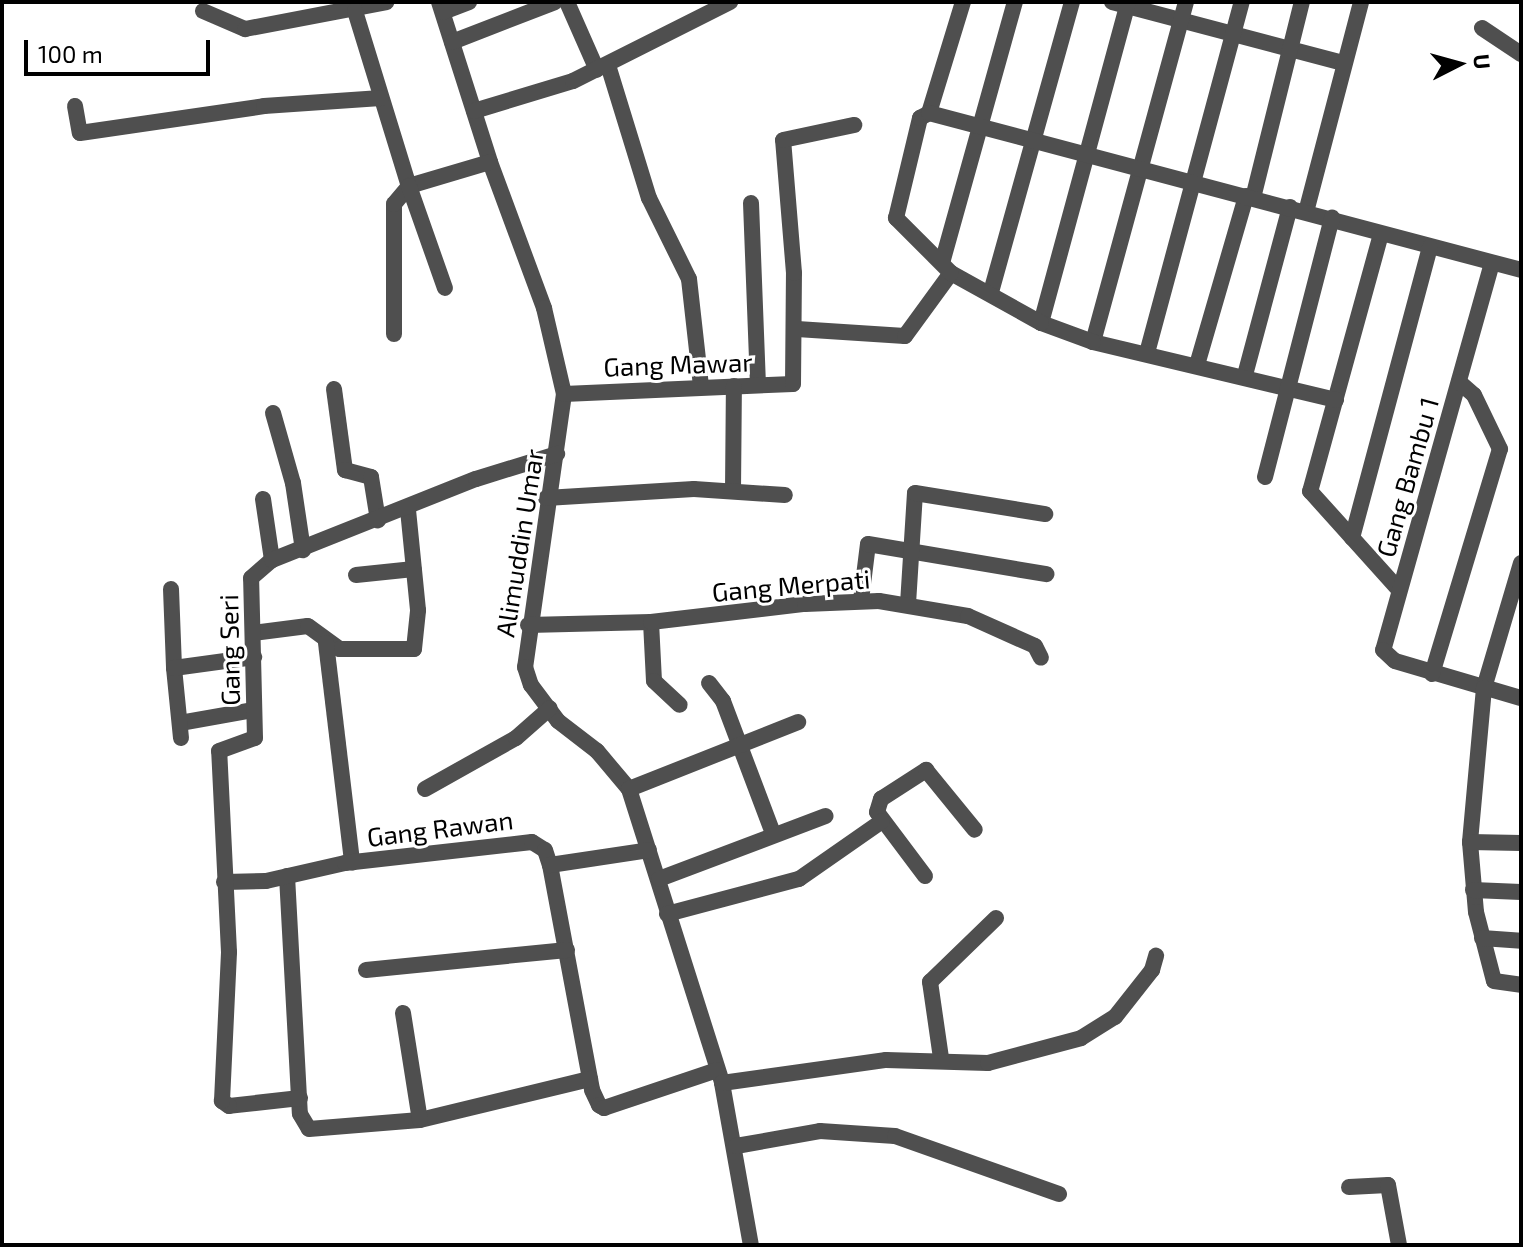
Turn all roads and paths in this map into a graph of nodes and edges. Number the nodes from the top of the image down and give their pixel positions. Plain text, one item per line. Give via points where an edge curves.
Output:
1 (386, 2) edge
2 (469, 2) edge
3 (555, 2) edge
4 (567, 2) edge
5 (730, 2) edge
6 (963, 2) edge
7 (1015, 2) edge
8 (1072, 2) edge
9 (1186, 2) edge
10 (1242, 2) edge
11 (1302, 2) edge
12 (1361, 2) edge
13 (1123, 3) edge
14 (441, 7) edge
15 (203, 11) dead end
16 (355, 11) junction
17 (1181, 20) junction
18 (1482, 28) dead end
19 (1233, 34) junction
20 (452, 42) junction
21 (1289, 48) junction
22 (1521, 54) edge
23 (1343, 63) junction
24 (602, 68) junction
25 (381, 98) junction
26 (75, 106) dead end
27 (474, 111) junction
28 (929, 113) junction
29 (854, 125) dead end
30 (977, 127) junction
31 (1031, 141) junction
32 (1085, 157) junction
33 (490, 162) junction
34 (1139, 171) junction
35 (1194, 183) junction
36 (409, 186) junction
37 (1249, 197) junction
38 (751, 203) dead end
39 (1298, 210) junction
40 (1332, 218) junction
41 (1381, 234) junction
42 (1430, 247) junction
43 (1492, 263) junction
44 (946, 268) junction
45 (1521, 270) edge
46 (445, 288) dead end
47 (991, 292) junction
48 (1041, 323) junction
49 (797, 329) junction
50 (394, 334) dead end
51 (1093, 342) junction
52 (1147, 353) junction
53 (1197, 365) junction
54 (1245, 375) junction
55 (1459, 382) junction
56 (758, 385) junction
57 (1289, 385) junction
58 (701, 386) junction
59 (734, 386) junction
60 (334, 389) dead end
61 (564, 394) junction
62 (1336, 400) junction
63 (273, 413) dead end
64 (557, 454) junction
65 (1265, 477) dead end
66 (733, 491) junction
67 (785, 495) dead end
68 (546, 498) junction
69 (263, 499) dead end
70 (408, 509) junction
71 (1045, 514) dead end
72 (378, 520) junction
73 (1352, 538) junction
74 (303, 550) junction
75 (915, 551) junction
76 (272, 560) junction
77 (1521, 563) edge
78 (414, 569) junction
79 (1046, 574) dead end
80 (356, 575) dead end
81 (171, 589) dead end
82 (1399, 590) junction
83 (861, 600) junction
84 (908, 604) junction
85 (651, 622) junction
86 (528, 625) junction
87 (253, 633) junction
88 (326, 643) junction
89 (254, 657) junction
90 (1041, 658) dead end
91 (174, 668) junction
92 (1432, 674) junction
93 (709, 683) dead end
94 (1484, 688) junction
95 (1521, 698) edge
96 (680, 705) dead end
97 (550, 708) junction
98 (254, 710) junction
99 (798, 722) dead end
100 (737, 745) junction
101 (425, 789) dead end
102 (629, 789) junction
103 (826, 816) dead end
104 (882, 821) junction
105 (975, 830) dead end
106 (773, 833) junction
107 (1470, 842) junction
108 (1521, 843) edge
109 (649, 850) junction
110 (352, 862) junction
111 (550, 865) junction
112 (287, 876) junction
113 (925, 876) dead end
114 (659, 879) junction
115 (224, 882) junction
116 (1473, 890) junction
117 (1521, 892) edge
118 (667, 914) junction
119 (996, 918) dead end
120 (1482, 938) junction
121 (1521, 941) edge
122 (567, 950) junction
123 (1156, 956) dead end
124 (366, 970) dead end
125 (1521, 985) edge
126 (403, 1013) dead end
127 (941, 1058) junction
128 (720, 1076) junction
129 (590, 1079) junction
130 (300, 1098) junction
131 (420, 1120) junction
132 (736, 1146) junction
133 (1349, 1187) dead end
134 (1059, 1194) dead end
135 (751, 1245) edge
136 (1399, 1245) edge

1 - 16 street
2 - 14 street
3 - 20 street
4 - 24 street
5 - 24 street
6 - 28 street
7 - 30 street
8 - 31 street
9 - 17 street
10 - 19 street
11 - 21 street
12 - 23 street
13 - 17 street
13 - 32 street
14 - 20 street, Alimuddin Umar
15 - 16 street via 245,29
16 - 25 street
17 - 19 street
17 - 34 street
18 - 22 street
19 - 21 street
19 - 35 street
20 - 27 street, Alimuddin Umar
21 - 23 street
21 - 37 street
23 - 39 street
24 - 27 street
24 - 58 street via 649,198 689,279
25 - 26 street via 264,106 80,133
25 - 36 street
27 - 33 street, Alimuddin Umar
28 - 30 street
28 - 44 street via 920,118 895,212 905,230
29 - 49 street via 783,140
30 - 31 street
30 - 44 street
31 - 32 street
31 - 47 street
32 - 34 street
32 - 48 street
33 - 36 street
33 - 61 street, Alimuddin Umar via 540,292
34 - 35 street
34 - 51 street
35 - 37 street
35 - 52 street
36 - 46 street
36 - 50 street via 394,204
37 - 39 street
37 - 53 street
38 - 56 street
39 - 40 street
39 - 54 street
40 - 41 street
40 - 57 street
41 - 42 street
41 - 62 street
42 - 43 street
42 - 73 street
43 - 45 street
43 - 55 street, Gang Bambu 1
44 - 47 street
44 - 49 street via 905,336
47 - 48 street
48 - 51 street
49 - 56 street, Gang Mawar via 794,383
51 - 52 street
52 - 53 street
53 - 54 street
54 - 57 street
55 - 82 street, Gang Bambu 1
55 - 92 street via 1474,395 1500,449
56 - 59 street, Gang Mawar
57 - 62 street
57 - 65 street
58 - 59 street, Gang Mawar
58 - 61 street, Gang Mawar
59 - 66 street
60 - 72 street via 345,470 371,477
61 - 64 street, Alimuddin Umar
62 - 73 street via 1310,491
63 - 74 street via 293,483
64 - 68 street, Alimuddin Umar
64 - 70 street via 476,479
66 - 67 street
66 - 68 street
68 - 86 street, Alimuddin Umar
69 - 76 street
70 - 72 street
70 - 78 street
71 - 75 street via 915,493
72 - 74 street
73 - 82 street
74 - 76 street
75 - 79 street
75 - 83 street via 868,544
75 - 84 street
76 - 87 street, Gang Seri via 251,578
77 - 94 street
78 - 80 street
78 - 88 street via 419,636 414,649 340,649
81 - 91 street
82 - 92 street, Gang Bambu 1 via 1384,654
83 - 84 street, Gang Merpati
83 - 85 street, Gang Merpati
84 - 90 street, Gang Merpati via 968,616 1035,646
85 - 86 street, Gang Merpati
85 - 96 street via 654,681
86 - 97 street, Alimuddin Umar via 525,667 531,685
87 - 88 street via 308,626
87 - 89 street, Gang Seri
88 - 110 street
89 - 91 street
89 - 98 street, Gang Seri
91 - 98 street via 181,730
92 - 94 street
93 - 100 street via 723,701
94 - 95 street
94 - 107 street
97 - 101 street via 516,738
97 - 102 street, Alimuddin Umar
98 - 115 street, Gang Seri via 252,741 219,751
99 - 100 street
100 - 102 street
100 - 106 street
102 - 109 street, Alimuddin Umar
103 - 106 street
104 - 105 street via 876,806 881,799 926,770
104 - 113 street
104 - 118 street via 799,879
106 - 114 street
107 - 108 street
107 - 116 street
109 - 111 street
109 - 114 street, Alimuddin Umar
110 - 111 street, Gang Rawan via 532,842 545,850
110 - 112 street, Gang Rawan
111 - 122 street
112 - 115 street, Gang Rawan
112 - 130 street
114 - 118 street, Alimuddin Umar
115 - 130 street via 229,1008 222,1101 229,1106
116 - 117 street
116 - 120 street
118 - 128 street, Alimuddin Umar
119 - 127 street via 930,982
120 - 121 street
120 - 125 street via 1495,983
122 - 124 street
122 - 129 street
123 - 127 street via 1143,983 1094,1033 988,1063
126 - 131 street
127 - 128 street
128 - 129 street via 604,1108
128 - 132 street, Alimuddin Umar
129 - 131 street
130 - 131 street via 301,1119 313,1131
132 - 134 street via 820,1131 895,1136
132 - 135 street, Alimuddin Umar
133 - 136 street via 1388,1185

